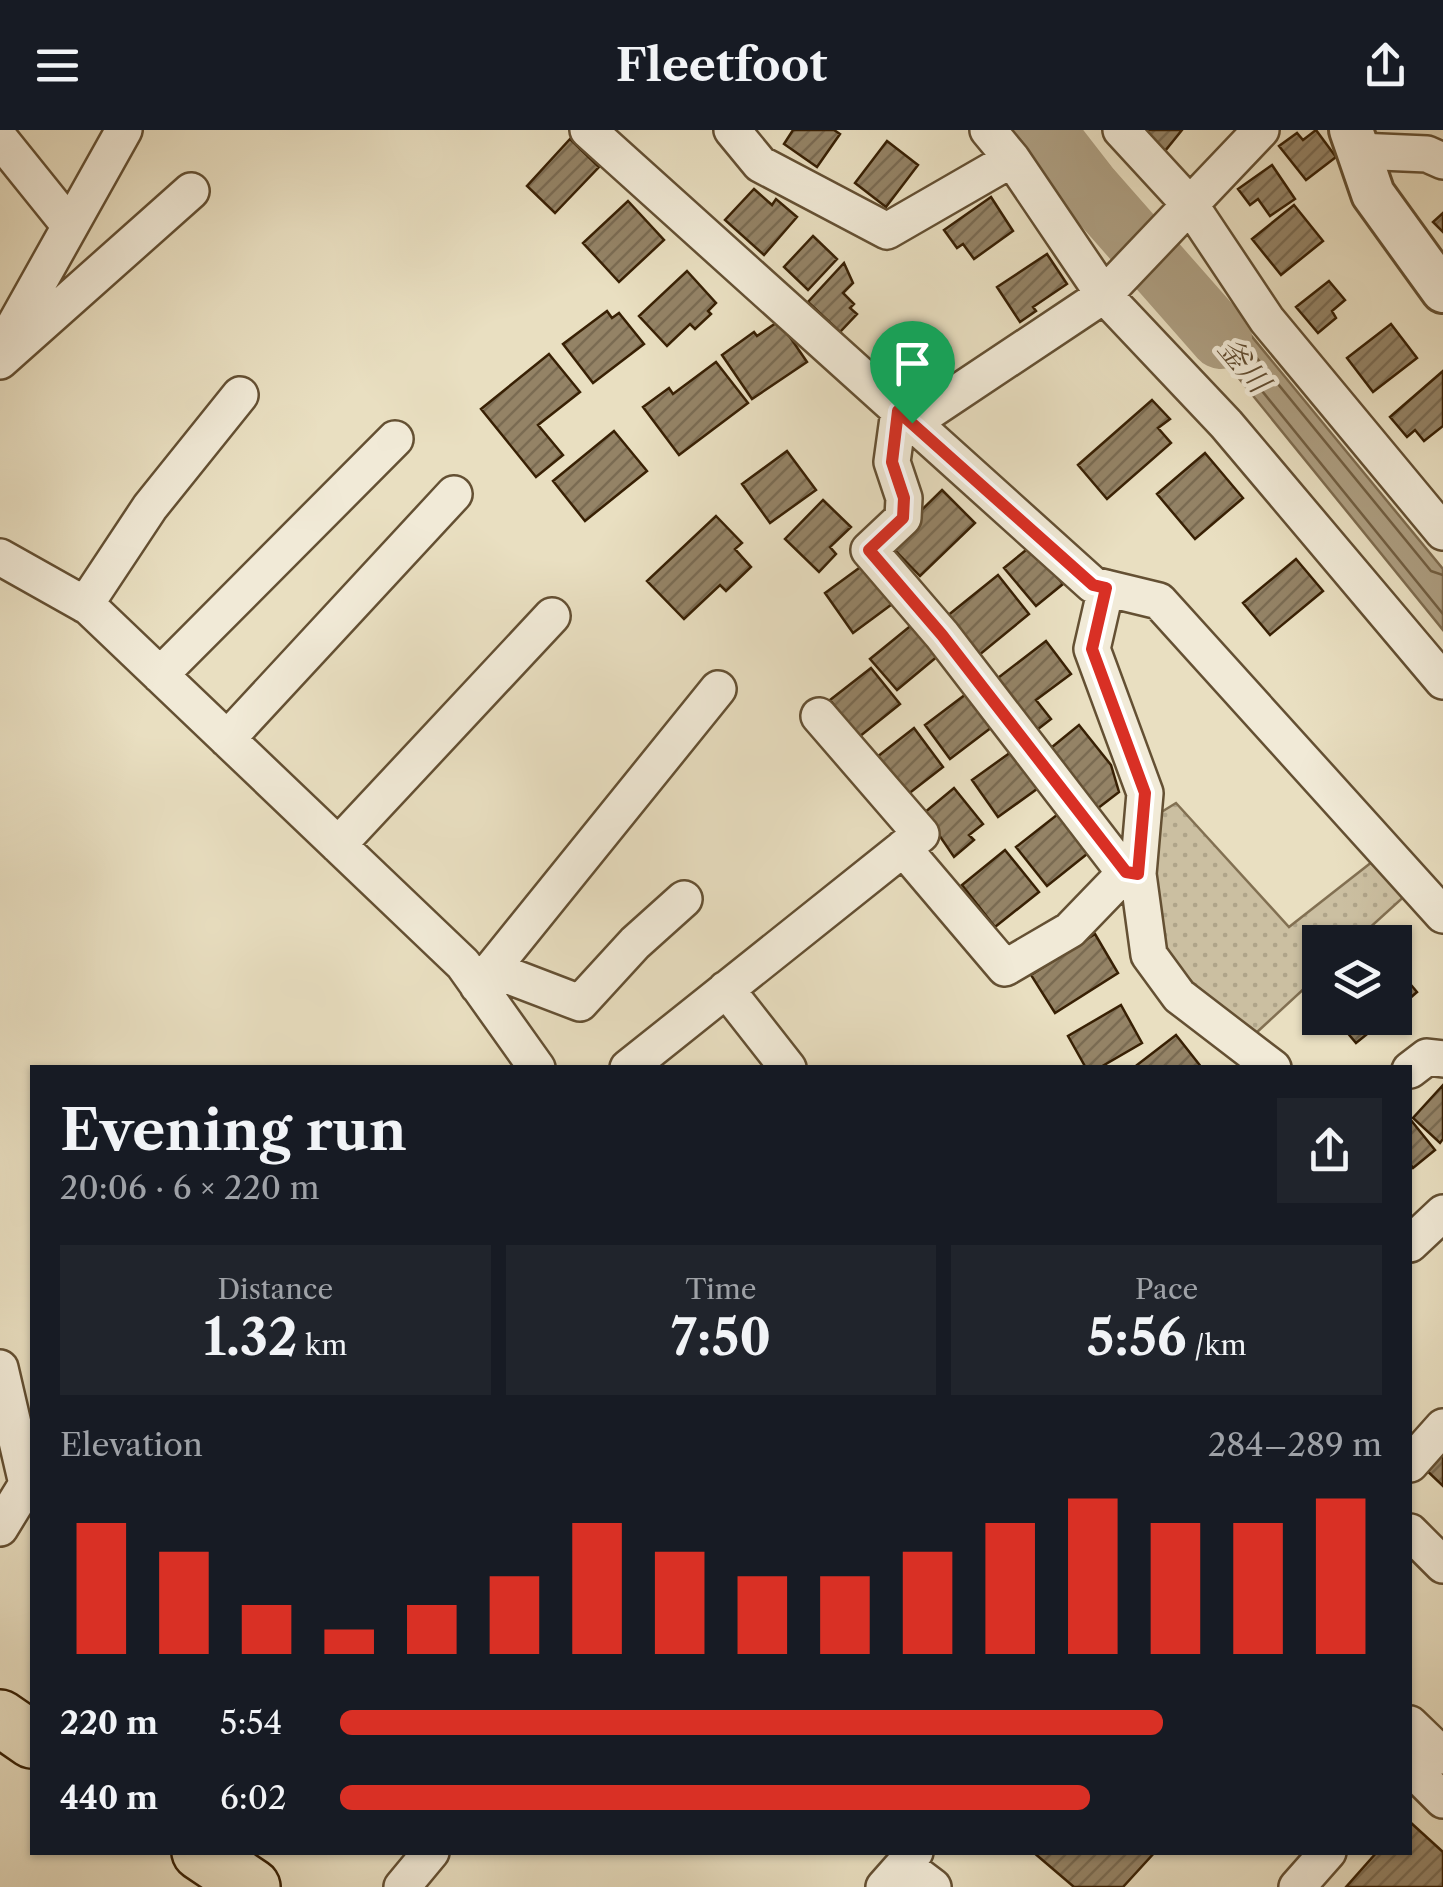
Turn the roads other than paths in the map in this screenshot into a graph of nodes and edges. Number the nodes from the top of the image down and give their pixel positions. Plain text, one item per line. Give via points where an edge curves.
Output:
1 (124, 130) edge
2 (588, 130) edge
3 (732, 130) edge
4 (988, 130) edge
5 (1122, 130) edge
6 (1261, 130) edge
7 (0, 138) edge
8 (1378, 141) edge
9 (1012, 160) junction
10 (1443, 161) edge
11 (191, 191) dead end
12 (1191, 206) junction
13 (70, 226) junction
14 (1443, 291) edge
15 (1104, 295) junction
16 (0, 351) edge
17 (0, 360) edge
18 (240, 395) dead end
19 (905, 417) junction
20 (395, 440) dead end
21 (454, 494) dead end
22 (1443, 532) edge
23 (0, 556) edge
24 (1106, 588) junction
25 (85, 605) junction
26 (552, 616) dead end
27 (160, 675) junction
28 (1443, 681) edge
29 (718, 690) dead end
30 (818, 716) dead end
31 (227, 739) junction
32 (338, 845) junction
33 (904, 848) junction
34 (1132, 873) junction
35 (684, 899) dead end
36 (1443, 916) edge
37 (485, 977) junction
38 (726, 989) junction
39 (1443, 1059) edge
40 (535, 1065) edge
41 (632, 1065) edge
42 (786, 1065) edge
43 (1268, 1065) edge
44 (1412, 1068) edge
45 (1443, 1213) edge
46 (1412, 1242) edge
47 (0, 1368) edge
48 (1443, 1427) edge
49 (12, 1459) edge
50 (1412, 1462) edge
51 (0, 1528) edge
52 (1412, 1534) edge
53 (1443, 1565) edge
54 (0, 1718) edge
55 (1412, 1726) edge
56 (30, 1739) edge
57 (1443, 1756) edge
58 (1412, 1769) edge
59 (1443, 1800) edge
60 (204, 1855) edge
61 (428, 1855) edge
62 (1325, 1855) edge
63 (901, 1868) edge
64 (252, 1887) edge
65 (402, 1887) edge
66 (934, 1887) edge
67 (1297, 1887) edge

1 - 13 street
2 - 19 street
3 - 9 street via 760,164 887,231
4 - 9 street
5 - 12 street
6 - 12 street
7 - 13 street
8 - 10 street
8 - 14 street via 1372,194
9 - 15 street
11 - 17 street
12 - 15 street
12 - 22 street via 1267,320
13 - 16 street
15 - 19 street
15 - 28 street via 1226,424
18 - 25 street via 150,507
19 - 24 street via 1093,585
19 - 34 street via 892,462 903,518 869,550
20 - 27 street
21 - 31 street
23 - 25 street
24 - 34 street via 1092,649 1145,793
24 - 36 street via 1159,601
25 - 27 street
26 - 32 street
27 - 31 street
29 - 37 street
30 - 33 street via 922,834
31 - 32 street
32 - 37 street via 463,964
33 - 34 street via 1005,968 1070,930
33 - 38 street
34 - 43 street via 1149,954 1178,996
35 - 37 street via 580,1004
37 - 40 street
38 - 41 street
38 - 42 street
39 - 44 street via 1427,1057
45 - 46 street
47 - 49 street
48 - 50 street
49 - 51 street via 27,1484
52 - 53 street
54 - 56 highway
55 - 57 street
58 - 59 street
60 - 64 highway
61 - 65 street
62 - 67 street
63 - 66 street

